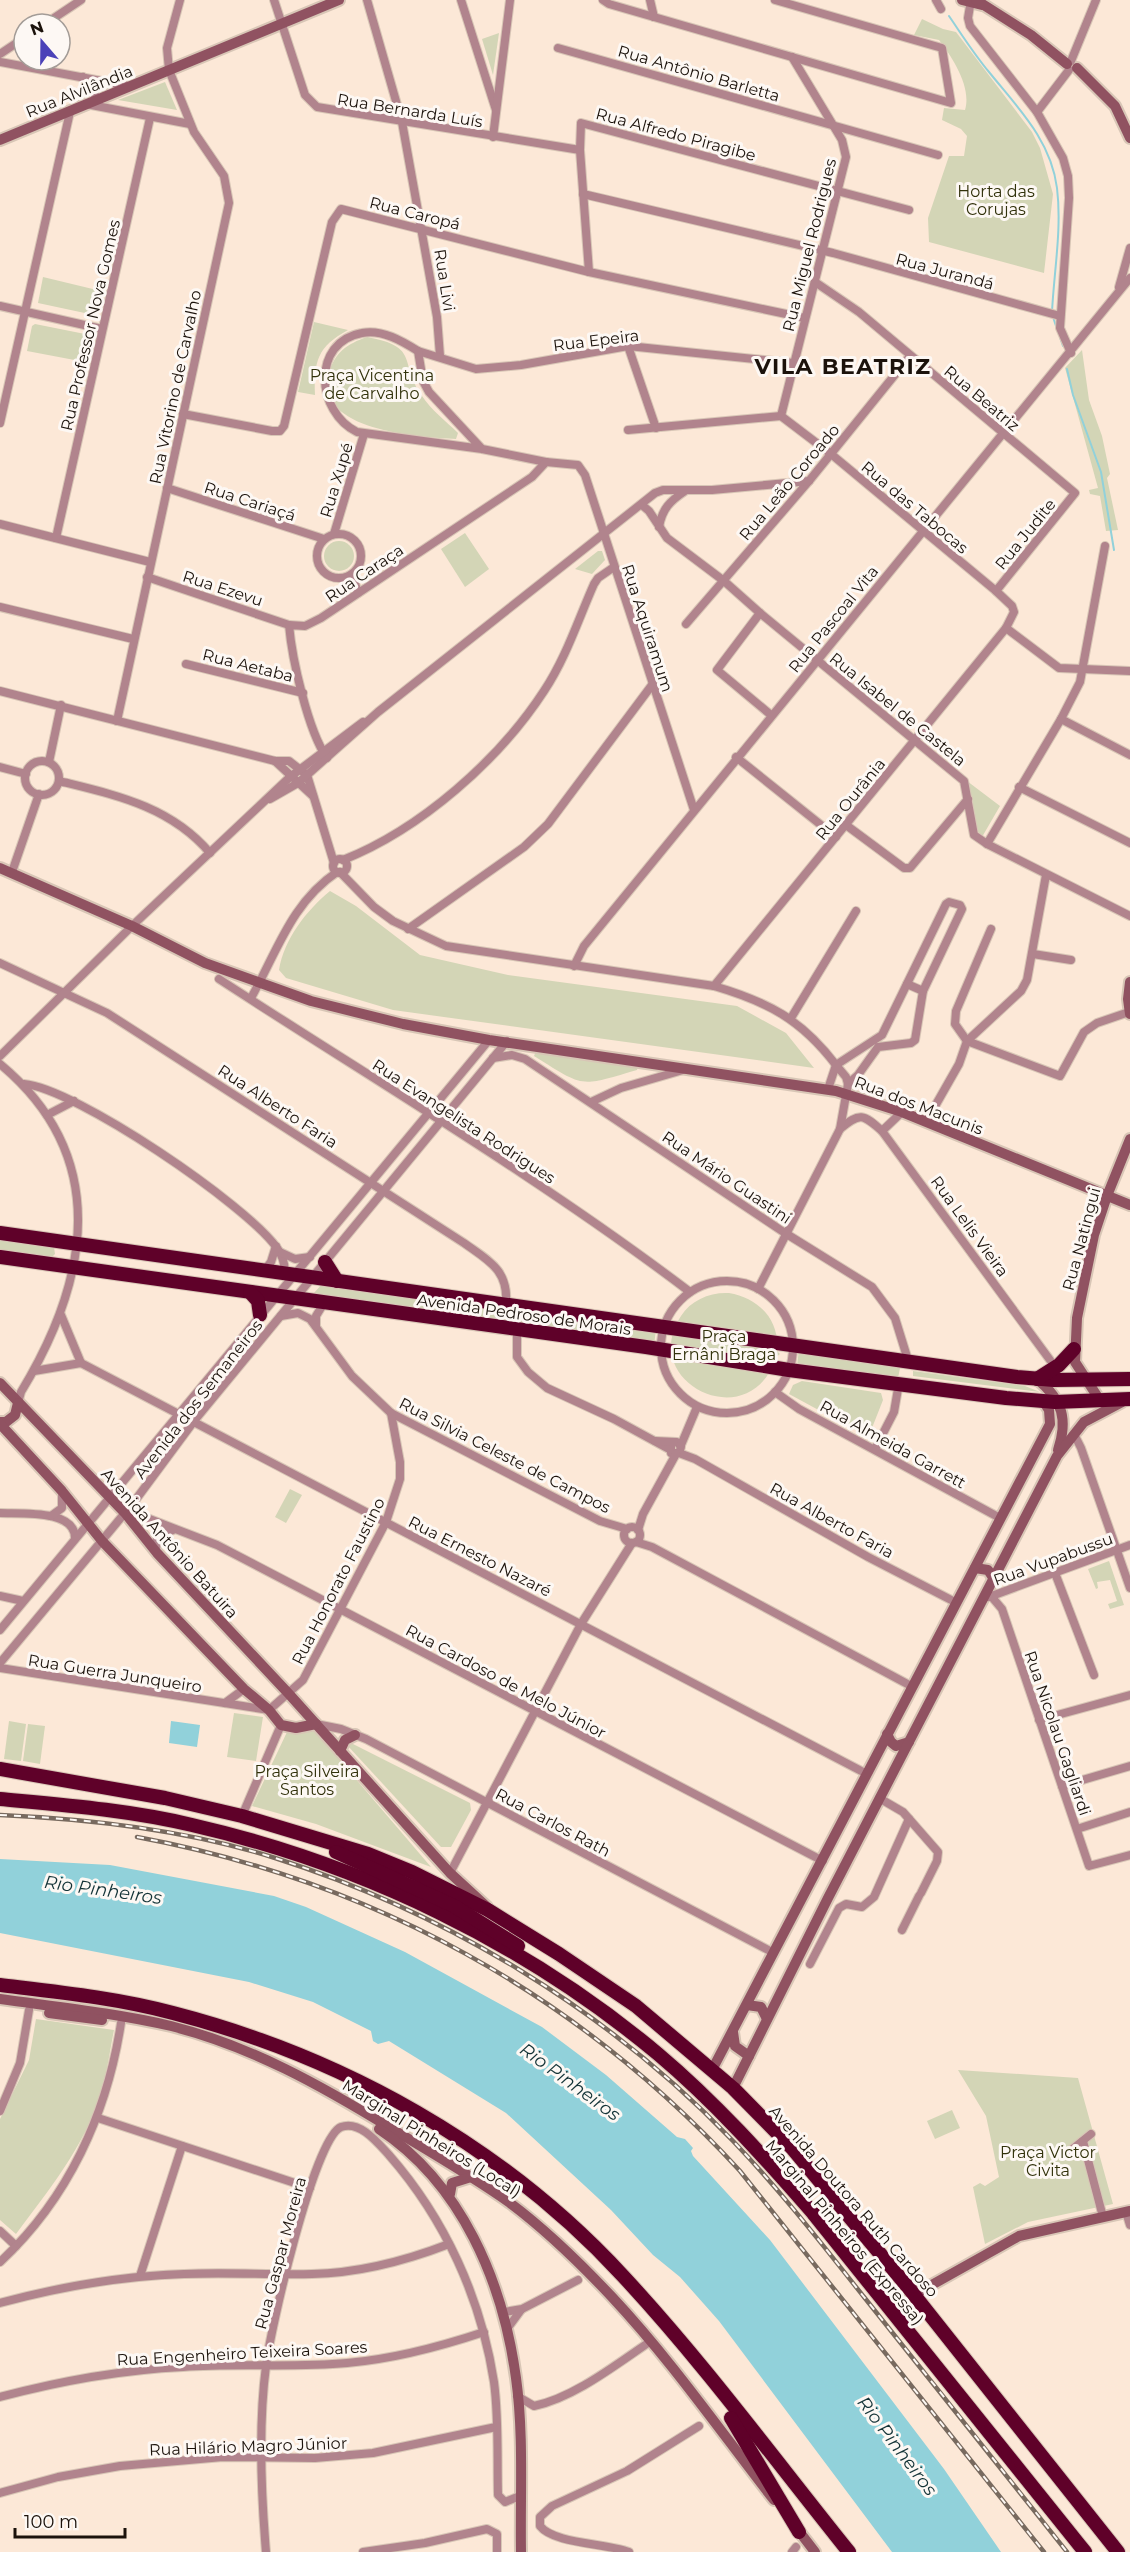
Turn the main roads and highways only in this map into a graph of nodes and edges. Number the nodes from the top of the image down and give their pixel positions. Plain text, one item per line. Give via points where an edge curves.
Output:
1 (0, 1233) edge
2 (60, 1242) junction
3 (100, 1248) junction
4 (0, 1257) edge
5 (325, 1262) road end
6 (57, 1265) junction
7 (96, 1271) junction
8 (337, 1281) junction
9 (250, 1292) junction
10 (261, 1315) road end
11 (1074, 1349) road end
12 (990, 1373) junction
13 (1037, 1379) junction
14 (1130, 1379) edge
15 (899, 1383) junction
16 (1130, 1399) edge
17 (0, 1769) edge
18 (0, 1778) edge
19 (49, 1778) junction
20 (0, 1799) edge
21 (313, 1839) junction
22 (541, 1968) junction
23 (0, 1984) edge
24 (707, 2377) junction
25 (800, 2532) road end
26 (1101, 2532) junction
27 (849, 2552) edge
28 (1085, 2552) edge
29 (1109, 2552) edge
30 (1118, 2552) edge

1 - 2 highway, Avenida Pedroso de Morais
2 - 3 highway, Avenida Pedroso de Morais
2 - 6 highway via 67,1255
3 - 7 highway via 91,1258
3 - 8 highway, Avenida Pedroso de Morais
4 - 6 highway, Avenida Pedroso de Morais
5 - 8 highway
6 - 7 highway, Avenida Pedroso de Morais
7 - 9 highway, Avenida Pedroso de Morais
8 - 12 highway, Avenida Pedroso de Morais
9 - 10 highway via 258,1301
9 - 15 highway, Avenida Pedroso de Morais
11 - 13 highway
12 - 13 highway, Avenida Pedroso de Morais
12 - 15 highway via 910,1367
13 - 14 highway, Avenida Pedroso de Morais
15 - 16 highway, Avenida Pedroso de Morais via 1049,1401
17 - 19 highway, Avenida Doutora Ruth Cardoso
18 - 19 highway
19 - 21 highway, Avenida Doutora Ruth Cardoso via 165,1798 242,1816
20 - 22 highway, Marginal Pinheiros (Expressa) via 133,1813 302,1856 349,1872 463,1924
21 - 22 highway via 454,1906 521,1948
21 - 26 highway, Avenida Doutora Ruth Cardoso via 368,1854 488,1910 636,2006 733,2088 792,2148 907,2286
22 - 28 highway, Marginal Pinheiros (Expressa) via 660,2056 768,2161
23 - 24 highway via 111,1999 172,2012 297,2052 354,2078 491,2158 543,2200 621,2274
24 - 25 highway
24 - 27 highway
26 - 29 highway
26 - 30 highway, Avenida Doutora Ruth Cardoso

